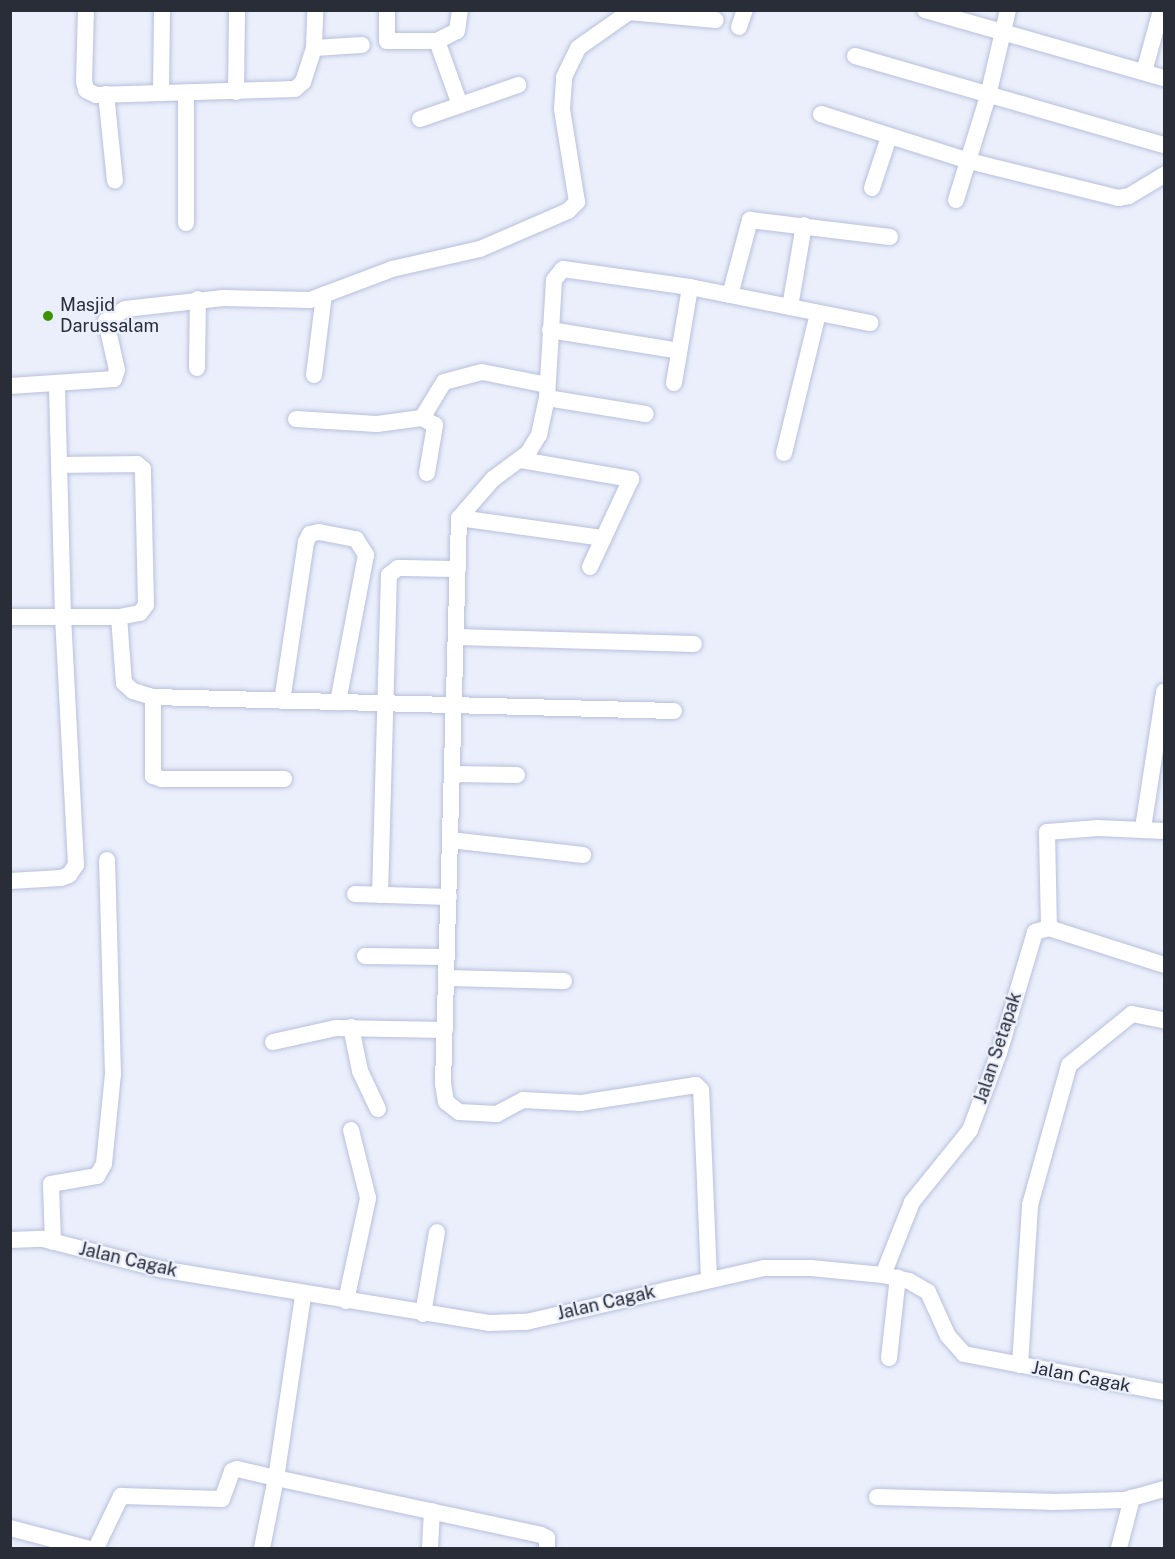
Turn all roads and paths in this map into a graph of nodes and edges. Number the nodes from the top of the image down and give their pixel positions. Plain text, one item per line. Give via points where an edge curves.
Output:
1 (86, 10) edge
2 (162, 10) edge
3 (237, 10) edge
4 (315, 10) edge
5 (387, 10) edge
6 (460, 10) edge
7 (745, 10) edge
8 (925, 10) edge
9 (1008, 10) edge
10 (1161, 10) edge
11 (614, 17) edge
12 (716, 20) dead end
13 (739, 27) dead end
14 (1002, 32) junction
15 (437, 41) junction
16 (362, 45) dead end
17 (314, 48) junction
18 (855, 56) dead end
19 (1144, 72) junction
20 (1164, 78) edge
21 (518, 85) dead end
22 (236, 92) junction
23 (161, 93) junction
24 (186, 93) junction
25 (106, 94) junction
26 (988, 96) junction
27 (460, 105) junction
28 (821, 114) dead end
29 (420, 119) dead end
30 (889, 137) junction
31 (1164, 145) edge
32 (969, 161) junction
33 (1164, 175) edge
34 (115, 181) dead end
35 (872, 188) dead end
36 (956, 200) dead end
37 (186, 223) dead end
38 (804, 225) junction
39 (890, 237) dead end
40 (690, 287) junction
41 (324, 295) junction
42 (730, 295) junction
43 (198, 299) junction
44 (790, 307) junction
45 (818, 313) junction
46 (870, 323) dead end
47 (550, 330) junction
48 (679, 351) junction
49 (197, 368) dead end
50 (314, 375) dead end
51 (674, 383) dead end
52 (57, 385) junction
53 (10, 386) edge
54 (547, 392) junction
55 (646, 414) dead end
56 (422, 418) junction
57 (296, 419) dead end
58 (784, 453) dead end
59 (521, 460) junction
60 (59, 465) junction
61 (427, 472) dead end
62 (459, 518) junction
63 (604, 538) junction
64 (590, 567) dead end
65 (459, 569) junction
66 (63, 616) junction
67 (10, 617) edge
68 (119, 617) junction
69 (458, 637) junction
70 (694, 644) dead end
71 (1164, 692) edge
72 (153, 697) junction
73 (282, 701) junction
74 (338, 702) junction
75 (385, 703) junction
76 (454, 705) junction
77 (674, 711) dead end
78 (1161, 728) edge
79 (452, 774) junction
80 (517, 775) dead end
81 (284, 778) dead end
82 (1143, 828) junction
83 (1164, 831) edge
84 (450, 840) junction
85 (583, 855) dead end
86 (107, 860) dead end
87 (10, 881) edge
88 (355, 894) dead end
89 (380, 894) junction
90 (449, 897) junction
91 (1049, 928) junction
92 (365, 956) dead end
93 (447, 957) junction
94 (1164, 965) edge
95 (447, 978) junction
96 (564, 981) dead end
97 (1164, 1020) edge
98 (351, 1027) junction
99 (445, 1030) junction
100 (273, 1042) dead end
101 (378, 1109) dead end
102 (351, 1130) dead end
103 (437, 1232) dead end
104 (10, 1240) edge
105 (53, 1242) junction
106 (890, 1276) junction
107 (709, 1278) junction
108 (303, 1296) junction
109 (346, 1301) junction
110 (423, 1314) junction
111 (889, 1358) dead end
112 (1020, 1365) junction
113 (1164, 1392) edge
114 (276, 1478) junction
115 (1164, 1489) edge
116 (877, 1497) dead end
117 (1132, 1498) junction
118 (432, 1511) junction
119 (10, 1528) edge
120 (86, 1548) edge
121 (96, 1548) edge
122 (262, 1548) edge
123 (430, 1548) edge
124 (547, 1548) edge
125 (1119, 1548) edge

1 - 25 street via 85,86 90,93
2 - 23 street
3 - 22 street
4 - 17 street
5 - 15 street via 387,41
6 - 15 street via 457,32
7 - 13 street
8 - 14 street
9 - 14 street
10 - 19 street
11 - 12 street via 630,12
11 - 41 street via 578,48 564,77 562,108 577,202 568,212 480,249 392,269
14 - 19 street
14 - 26 street
15 - 27 street
16 - 17 street
17 - 22 street via 303,82 295,89
18 - 26 street
19 - 20 street
21 - 27 street
22 - 24 street
23 - 24 street
23 - 25 street
24 - 37 street
25 - 34 street
26 - 31 street
26 - 32 street
27 - 29 street
28 - 30 street
30 - 32 street
30 - 35 street
32 - 33 street via 1118,198 1129,196
32 - 36 street
38 - 39 street
38 - 42 street via 750,220
38 - 44 street
40 - 42 street
40 - 47 street via 562,269 554,280
40 - 48 street
41 - 43 street via 310,300
41 - 50 street
42 - 44 street
43 - 49 street
43 - 52 street via 117,313 106,323 117,377 112,381
44 - 45 street
45 - 46 street
45 - 58 street
47 - 48 street
47 - 54 street
48 - 51 street
52 - 53 street
52 - 60 street
54 - 55 street
54 - 56 street via 482,372 444,382
54 - 59 street via 539,435
56 - 57 street via 377,424
56 - 61 street via 435,425
59 - 62 street via 493,479
59 - 63 street via 631,479
60 - 66 street
60 - 68 street via 137,464 143,469 146,605 140,613
62 - 63 street
62 - 65 street
63 - 64 street
65 - 69 street
65 - 75 street via 398,568 389,575
66 - 67 street
66 - 68 street
66 - 87 street via 75,866 61,878
68 - 72 street via 124,683 133,692
69 - 70 street
69 - 76 street
71 - 78 street
72 - 73 street
72 - 81 street via 153,776
73 - 74 street
73 - 74 street via 306,542 310,534 319,532 356,539 366,555
74 - 75 street
75 - 76 street
75 - 89 street
76 - 77 street
76 - 79 street
78 - 82 street
79 - 80 street
79 - 84 street
82 - 83 street
82 - 91 street via 1047,832
84 - 85 street
84 - 90 street
86 - 105 street via 112,1074 104,1164 97,1176 51,1184
88 - 89 street
89 - 90 street
90 - 93 street
91 - 94 street
91 - 106 street, Jalan Setapak via 1035,932 999,1053 970,1130 912,1202
92 - 93 street
93 - 95 street
95 - 96 street
95 - 99 street
97 - 112 street via 1132,1014 1069,1065 1030,1204
98 - 99 street
98 - 100 street
98 - 101 street via 360,1071
99 - 107 street via 444,1094 446,1102 459,1112 497,1114 523,1100 581,1103 696,1085 701,1090
102 - 109 street via 368,1198
103 - 110 street
104 - 105 street, Jalan Cagak
105 - 108 street, Jalan Cagak via 104,1257
106 - 107 street, Jalan Cagak via 788,1267
106 - 111 street
106 - 112 street, Jalan Cagak via 932,1296 948,1336 959,1351
107 - 110 street, Jalan Cagak via 525,1322 489,1323
108 - 109 street, Jalan Cagak
108 - 114 street
109 - 110 street, Jalan Cagak
112 - 113 street, Jalan Cagak
114 - 118 street
114 - 121 street via 234,1470 225,1497 219,1499 124,1494 116,1502
114 - 122 street
115 - 117 street
116 - 117 street via 1051,1502
117 - 125 street
118 - 123 street
118 - 124 street via 541,1535 547,1538
119 - 120 street

